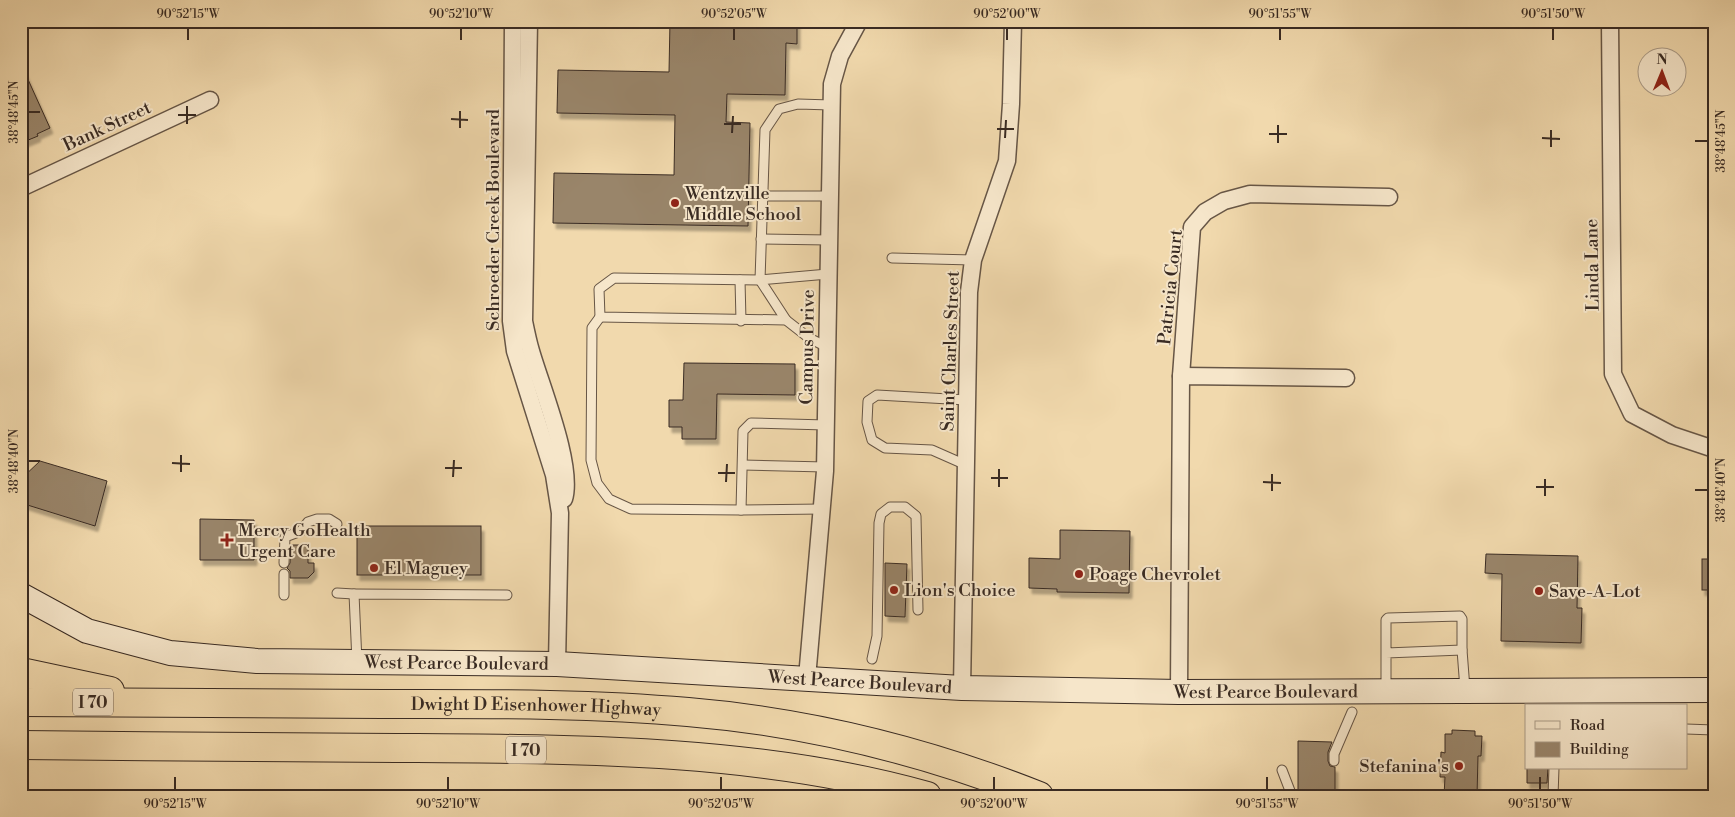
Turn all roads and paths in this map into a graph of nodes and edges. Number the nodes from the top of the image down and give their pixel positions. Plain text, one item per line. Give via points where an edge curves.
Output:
1 (513, 21) edge
2 (529, 21) edge
3 (859, 21) edge
4 (1013, 21) edge
5 (1610, 21) edge
6 (210, 100) dead end
7 (831, 105) junction
8 (21, 188) edge
9 (763, 196) junction
10 (830, 196) junction
11 (1389, 197) dead end
12 (761, 239) junction
13 (829, 240) junction
14 (892, 258) dead end
15 (973, 260) junction
16 (828, 274) junction
17 (740, 280) junction
18 (760, 280) junction
19 (600, 317) junction
20 (786, 320) junction
21 (741, 321) junction
22 (827, 348) junction
23 (1181, 376) junction
24 (1346, 378) dead end
25 (967, 400) junction
26 (543, 414) junction
27 (826, 424) junction
28 (1714, 449) edge
29 (743, 464) junction
30 (966, 465) junction
31 (825, 467) junction
32 (822, 509) junction
33 (742, 510) junction
34 (337, 524) dead end
35 (284, 563) dead end
36 (284, 574) dead end
37 (337, 593) dead end
38 (354, 594) junction
39 (507, 594) dead end
40 (21, 595) edge
41 (284, 595) dead end
42 (918, 610) dead end
43 (1462, 650) junction
44 (1386, 653) junction
45 (872, 659) dead end
46 (357, 662) junction
47 (557, 664) junction
48 (21, 672) edge
49 (807, 678) junction
50 (962, 688) junction
51 (1714, 690) edge
52 (1465, 691) junction
53 (1179, 692) junction
54 (1386, 692) junction
55 (21, 702) edge
56 (166, 703) junction
57 (1352, 712) dead end
58 (1688, 729) edge
59 (1714, 730) edge
60 (21, 745) edge
61 (1334, 761) dead end
62 (1282, 770) dead end
63 (1554, 770) edge
64 (927, 796) edge
65 (1040, 796) edge
66 (1292, 796) edge
67 (1553, 796) edge

1 - 26 street, Schroeder Creek Boulevard via 510,321 516,351
2 - 26 street, Schroeder Creek Boulevard via 524,321
3 - 7 street, Campus Drive via 840,56 832,84
4 - 15 street, Saint Charles Street via 1007,160
5 - 28 street, Linda Lane via 1613,374 1632,414 1672,435
6 - 8 street, Bank Street
7 - 9 lane via 798,104 779,109 765,130
7 - 10 street, Campus Drive
9 - 10 lane
9 - 12 lane
10 - 13 street, Campus Drive
11 - 23 street, Patricia Court via 1250,194 1224,201 1205,212 1192,227
12 - 13 lane
12 - 18 lane
13 - 16 street, Campus Drive
14 - 15 lane
15 - 25 street, Saint Charles Street via 969,292
16 - 18 lane
16 - 22 street, Campus Drive
17 - 18 lane
17 - 19 lane via 614,278 599,289
17 - 21 lane
18 - 20 lane
19 - 21 lane
19 - 33 lane via 592,328 591,460 597,483 609,499 631,509
20 - 21 lane
20 - 22 lane
22 - 27 street, Campus Drive
23 - 24 street
23 - 53 street, Patricia Court
25 - 30 street, Saint Charles Street
25 - 30 lane via 877,395 868,401 866,422 872,440 885,448 932,450
26 - 47 street, Schroeder Creek Boulevard via 566,470 566,492 560,513
27 - 29 lane via 751,423 743,431
27 - 31 street, Campus Drive
29 - 31 lane
29 - 33 lane
30 - 50 street, Saint Charles Street
31 - 32 street, Campus Drive
32 - 33 lane
32 - 49 street, Campus Drive
34 - 35 lane via 329,519 317,519 285,537
36 - 41 lane
37 - 38 lane
38 - 39 lane
38 - 46 lane
40 - 46 main road, West Pearce Boulevard via 87,631 170,654 257,662
42 - 45 lane via 916,516 905,507 890,507 881,514 879,523 877,636
43 - 44 lane
43 - 44 lane via 1460,616 1388,618
43 - 52 lane
44 - 54 lane
46 - 47 main road, West Pearce Boulevard
47 - 49 main road, West Pearce Boulevard
48 - 56 highway
49 - 50 main road, West Pearce Boulevard
50 - 53 main road, West Pearce Boulevard
51 - 52 main road, West Pearce Boulevard via 1662,694
52 - 54 main road, West Pearce Boulevard
53 - 54 main road, West Pearce Boulevard
55 - 56 highway, Dwight D Eisenhower Highway / I 70
56 - 65 highway, Dwight D Eisenhower Highway / I 70 via 580,706 691,712 799,726 853,738 959,767
57 - 61 lane
58 - 59 lane
60 - 64 highway, I 70 via 618,752 764,764 864,781
62 - 66 lane
63 - 67 lane

